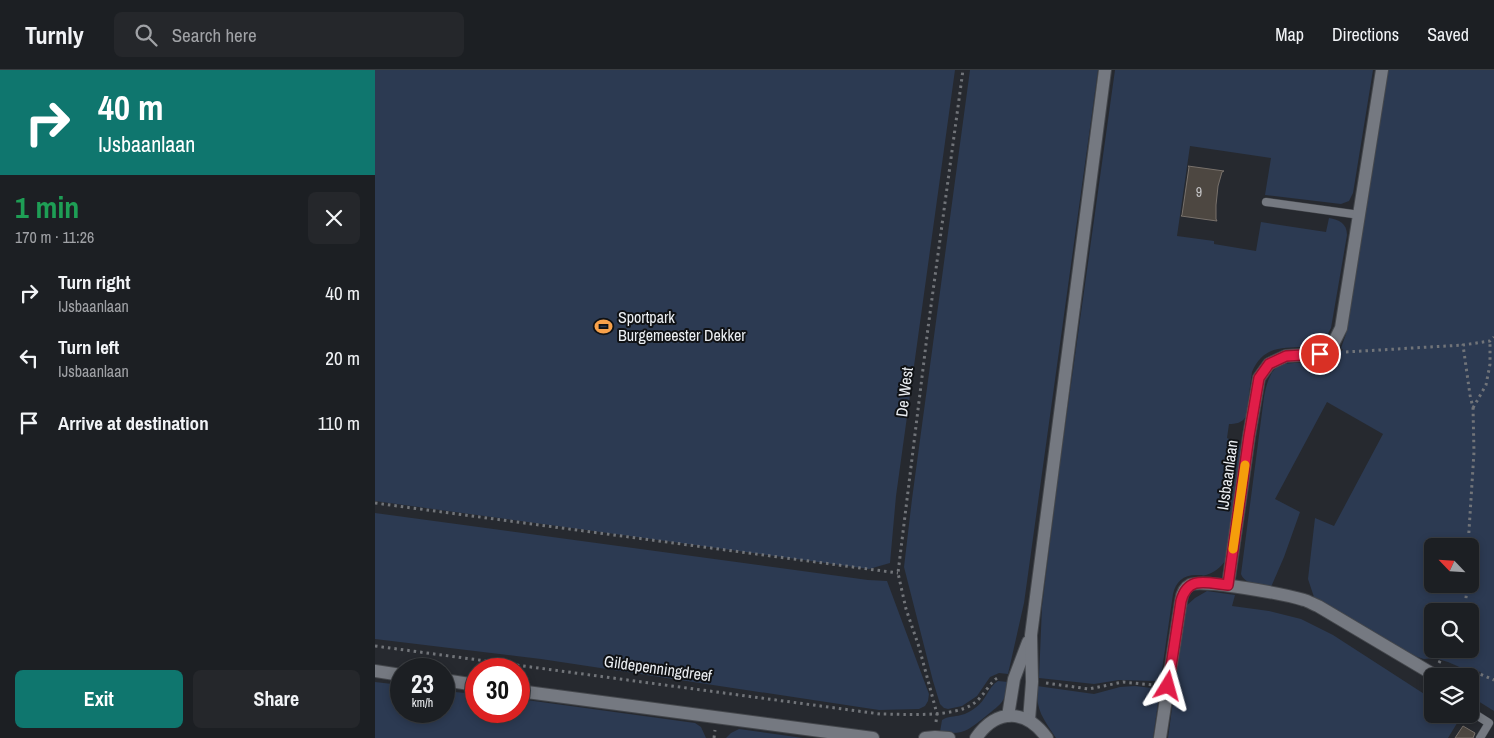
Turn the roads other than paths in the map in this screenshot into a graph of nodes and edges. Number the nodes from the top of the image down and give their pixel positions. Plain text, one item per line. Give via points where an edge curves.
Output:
1 (1105, 70) edge
2 (1382, 70) edge
3 (1266, 202) dead end
4 (1360, 215) junction
5 (1228, 585) junction
6 (1031, 635) junction
7 (1424, 669) edge
8 (375, 671) edge
9 (390, 673) edge
10 (530, 692) edge
11 (1008, 716) junction
12 (1479, 717) edge
13 (1029, 720) junction
14 (873, 738) edge
15 (925, 738) edge
16 (949, 738) edge
17 (976, 738) edge
18 (1047, 738) edge
19 (1160, 738) edge
20 (1480, 738) edge

1 - 6 main road
2 - 4 main road
3 - 4 lane
4 - 5 main road, IJsbaanlaan via 1341,328 1333,344 1320,354 1286,356 1269,364 1259,378
5 - 7 main road via 1303,599
5 - 19 main road via 1198,582 1183,591
6 - 11 main road via 1014,679
6 - 13 main road
8 - 9 main road
10 - 14 main road
11 - 13 main road
11 - 17 main road via 983,728
12 - 20 lane via 1489,723
13 - 18 main road
15 - 16 main road

